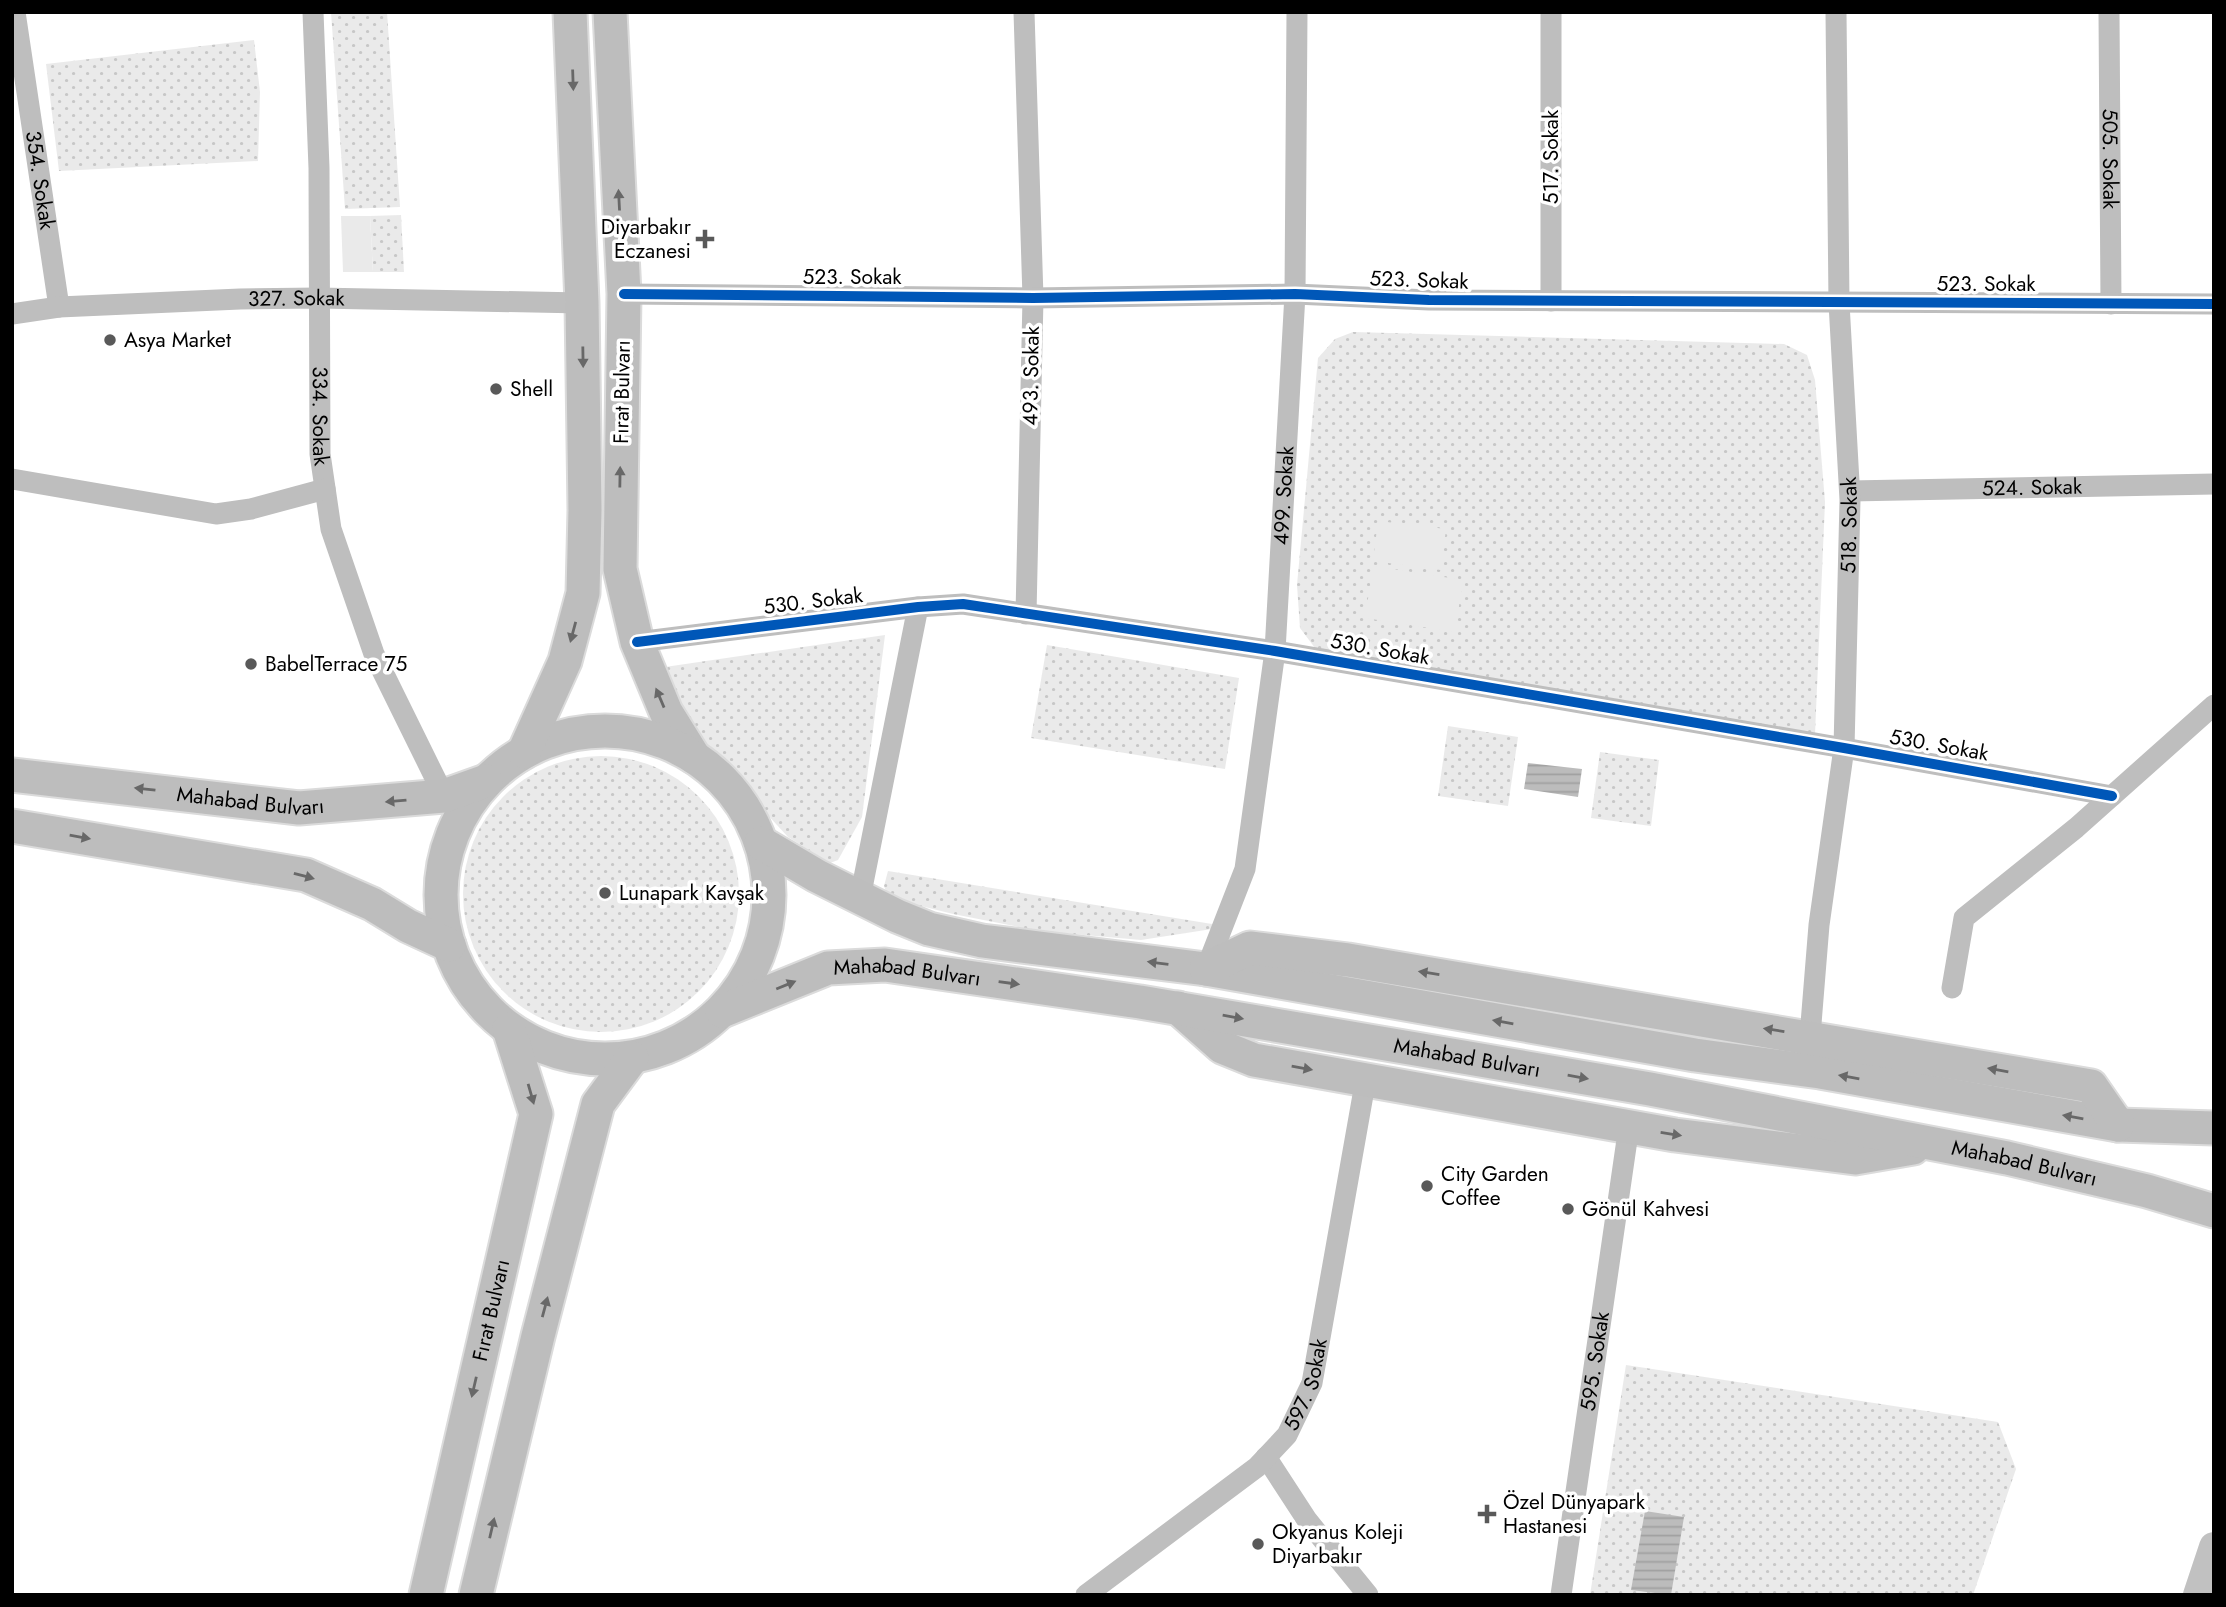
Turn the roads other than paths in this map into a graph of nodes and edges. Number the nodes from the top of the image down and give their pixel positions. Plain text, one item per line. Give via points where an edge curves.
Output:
1 (15, 12) edge
2 (313, 12) edge
3 (570, 12) edge
4 (610, 12) edge
5 (1024, 12) edge
6 (1297, 12) edge
7 (1551, 12) edge
8 (1836, 12) edge
9 (2109, 12) edge
10 (624, 294) junction
11 (1295, 294) junction
12 (318, 298) junction
13 (1032, 298) junction
14 (1550, 301) junction
15 (582, 303) junction
16 (1839, 303) junction
17 (2111, 304) junction
18 (2214, 304) edge
19 (59, 307) junction
20 (12, 314) edge
21 (12, 479) edge
22 (2214, 484) edge
23 (325, 489) junction
24 (1850, 491) junction
25 (584, 564) junction
26 (620, 569) junction
27 (918, 607) junction
28 (1026, 614) junction
29 (637, 642) junction
30 (1275, 651) junction
31 (2214, 705) edge
32 (1844, 748) junction
33 (524, 751) junction
34 (694, 757) junction
35 (12, 775) edge
36 (486, 781) junction
37 (444, 796) junction
38 (2112, 796) junction
39 (12, 826) edge
40 (761, 843) junction
41 (860, 898) junction
42 (449, 945) junction
43 (1206, 969) junction
44 (1952, 988) dead end
45 (1178, 1008) junction
46 (722, 1011) junction
47 (509, 1029) junction
48 (1810, 1036) junction
49 (632, 1058) junction
50 (1366, 1079) junction
51 (2118, 1125) junction
52 (1629, 1126) junction
53 (2214, 1128) edge
54 (1933, 1144) junction
55 (2214, 1211) edge
56 (1266, 1457) junction
57 (2214, 1547) edge
58 (426, 1595) edge
59 (476, 1595) edge
60 (1086, 1595) edge
61 (1368, 1595) edge
62 (1561, 1595) edge
63 (2198, 1595) edge

1 - 19 street, 354. Sokak
2 - 12 street, 334. Sokak
3 -> 15 main road, Fırat Bulvarı
10 -> 4 main road, Fırat Bulvarı
5 - 13 street, 493. Sokak
6 - 11 street, 499. Sokak
7 - 14 street, 517. Sokak
8 - 16 street, 518. Sokak
9 - 17 street, 505. Sokak
10 - 13 street, 523. Sokak
26 -> 10 main road, Fırat Bulvarı
11 - 13 street, 523. Sokak
11 - 14 street, 523. Sokak
11 - 30 street, 499. Sokak
12 - 15 street, 327. Sokak
12 - 19 street, 327. Sokak
12 - 23 street, 334. Sokak via 320,454
13 - 28 street, 493. Sokak
14 - 16 street, 523. Sokak
15 -> 25 main road, Fırat Bulvarı
16 - 17 street, 523. Sokak
16 - 24 street, 518. Sokak
17 - 18 street, 523. Sokak
19 - 20 street, 327. Sokak
21 - 23 street via 216,513 251,509
22 - 24 street, 524. Sokak
23 - 37 street, 334. Sokak via 331,529 374,654
24 - 32 street, 518. Sokak
25 - 26 main road via 591,587 599,589 608,588
25 -> 33 main road, Fırat Bulvarı via 583,593 565,661
26 - 29 main road, Fırat Bulvarı
27 - 28 street, 530. Sokak via 963,604
27 - 29 street, 530. Sokak
27 - 41 street
28 - 30 street, 530. Sokak
34 -> 29 main road, Fırat Bulvarı via 666,712
30 - 32 street, 530. Sokak
30 - 43 street, 499. Sokak via 1245,869
31 - 38 street
32 - 38 street, 530. Sokak
32 - 48 street, 518. Sokak via 1819,925
33 - 34 main road via 556,737 628,732 662,740
33 - 36 main road
34 - 40 main road via 723,780 746,809
37 -> 35 main road, Mahabad Bulvarı via 299,808
36 - 37 main road, Mahabad Bulvarı
36 - 42 main road via 460,817 445,858 440,902
38 - 44 street via 1964,918
39 -> 42 main road via 306,875
40 - 41 main road, Mahabad Bulvarı
40 - 46 main road via 769,888 765,932 749,975
43 -> 41 main road, Mahabad Bulvarı via 982,941 929,929
42 - 47 main road via 472,992
48 -> 43 main road via 1250,948
51 -> 43 main road, Mahabad Bulvarı
46 -> 45 main road, Mahabad Bulvarı via 828,968 885,965
45 -> 50 main road via 1222,1046 1254,1060
45 -> 54 main road, Mahabad Bulvarı via 1650,1089
46 - 49 main road via 696,1033 665,1049
47 - 49 main road via 557,1052 589,1059
47 -> 58 main road, Fırat Bulvarı via 536,1114
51 -> 48 main road via 2091,1086
59 -> 49 main road via 598,1104
50 - 52 main road
50 - 56 street, 597. Sokak via 1312,1383 1287,1435
51 - 53 main road, Mahabad Bulvarı
52 -> 54 main road via 1855,1158
52 - 62 street, 595. Sokak
54 - 55 main road, Mahabad Bulvarı via 2147,1191
56 - 60 street, 597. Sokak
56 - 61 street via 1307,1520
57 - 63 main road

